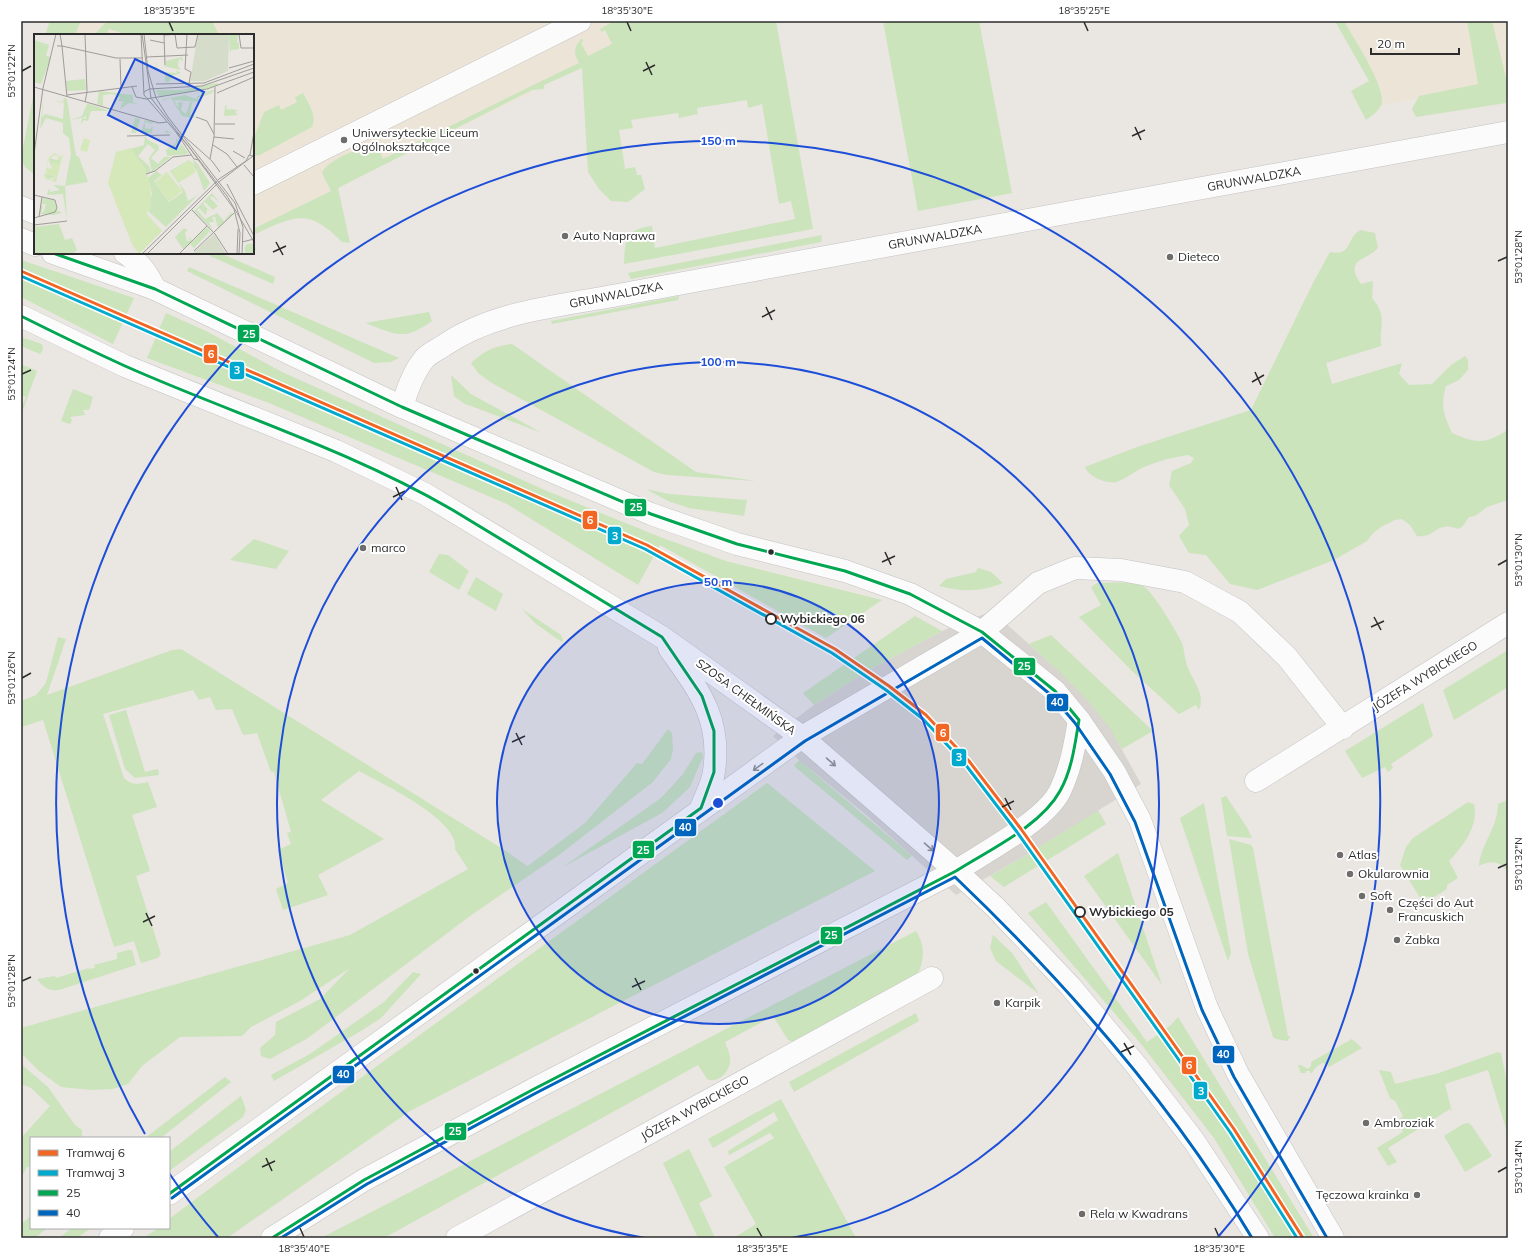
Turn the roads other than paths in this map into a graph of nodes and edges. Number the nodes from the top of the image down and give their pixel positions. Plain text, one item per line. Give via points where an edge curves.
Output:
1 (580, 21) edge
2 (1508, 132) edge
3 (254, 184) edge
4 (21, 207) edge
5 (34, 213) edge
6 (21, 239) edge
7 (34, 245) edge
8 (56, 254) edge
9 (126, 254) edge
10 (155, 290) junction
11 (21, 316) edge
12 (402, 407) junction
13 (1508, 623) edge
14 (982, 632) junction
15 (662, 637) junction
16 (1079, 720) junction
17 (1343, 728) junction
18 (802, 737) junction
19 (1256, 780) dead end
20 (701, 808) junction
21 (956, 871) junction
22 (932, 978) dead end
23 (170, 1193) edge
24 (122, 1229) edge
25 (110, 1238) edge
26 (272, 1238) edge
27 (457, 1238) edge
28 (1258, 1238) edge
29 (1333, 1238) edge

1 - 3 main road
2 - 12 main road, GRUNWALDZKA via 618,295 496,320 466,331 426,357 406,391
4 - 5 main road
6 - 7 main road
8 - 10 main road
9 - 10 main road via 148,273
10 - 12 main road
11 - 15 main road, SZOSA CHEŁMIŃSKA via 125,366 336,451 425,494
12 - 14 main road via 651,514 738,544 844,570 910,594
13 - 17 main road, JÓZEFA WYBICKIEGO
14 - 16 main road via 1055,692
14 - 17 main road via 1038,583 1075,568 1121,570 1185,582 1240,612 1287,657
14 - 18 main road
15 - 18 main road, SZOSA CHEŁMIŃSKA
15 - 20 main road via 702,696 714,731 714,772
16 - 21 main road via 1073,756 1060,792 1043,812 1021,829
16 - 29 main road via 1114,772 1140,820 1207,1008 1238,1074
17 - 19 main road, JÓZEFA WYBICKIEGO
18 -> 20 main road
18 -> 21 main road, SZOSA CHEŁMIŃSKA
20 - 23 main road
21 - 26 main road via 418,1151 364,1180
21 - 28 main road, SZOSA CHEŁMIŃSKA via 1070,986 1119,1045 1194,1141
22 - 27 main road, JÓZEFA WYBICKIEGO
24 - 25 main road

